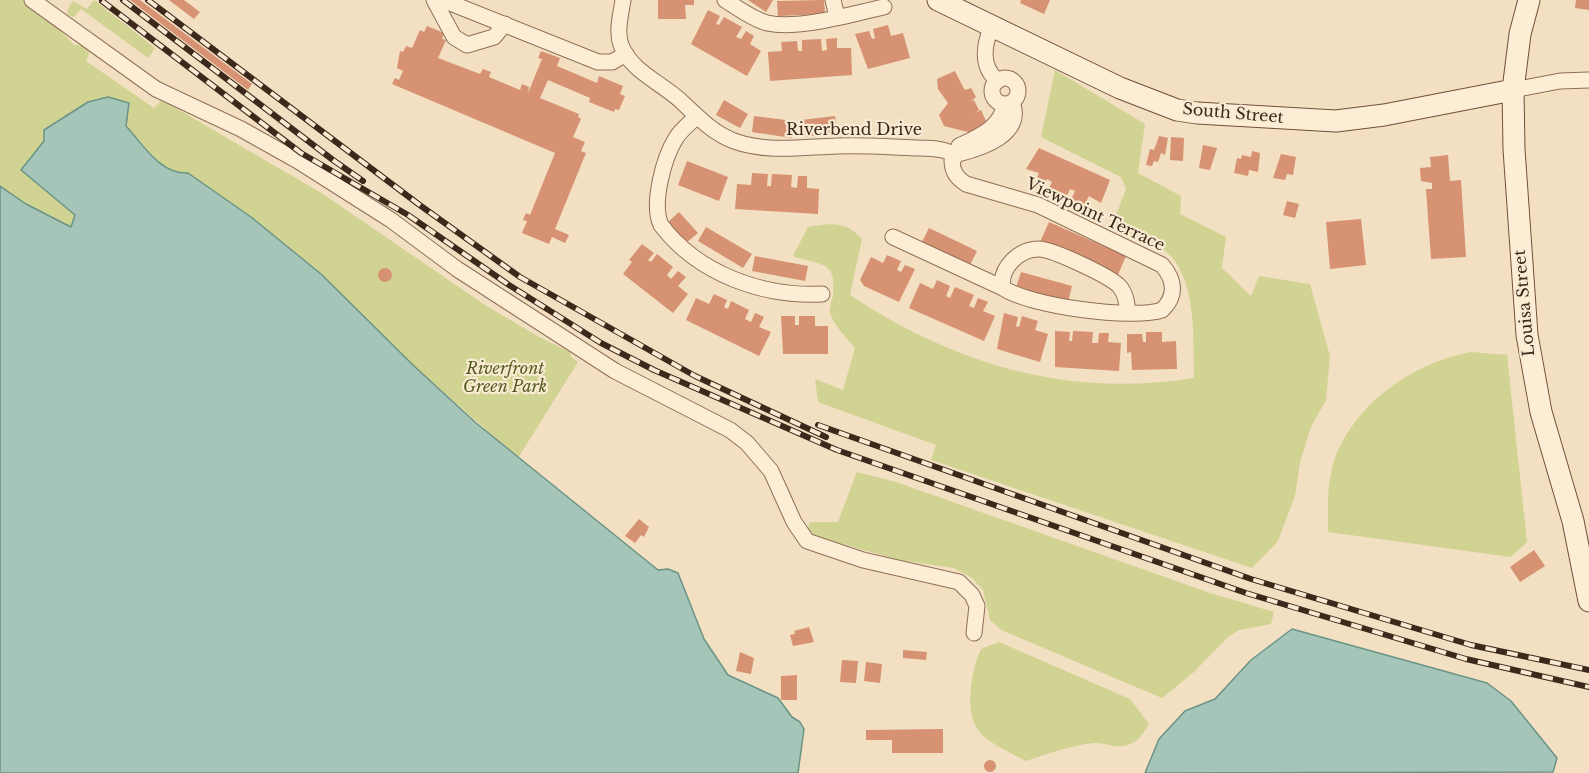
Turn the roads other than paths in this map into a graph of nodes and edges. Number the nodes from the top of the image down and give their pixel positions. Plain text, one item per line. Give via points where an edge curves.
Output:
1 (32, 0) edge
2 (434, 0) edge
3 (443, 0) edge
4 (623, 0) edge
5 (725, 0) edge
6 (833, 0) edge
7 (938, 0) edge
8 (1529, 0) edge
9 (884, 7) dead end
10 (837, 17) junction
11 (505, 24) junction
12 (992, 26) junction
13 (626, 54) junction
14 (1589, 80) edge
15 (1513, 90) junction
16 (696, 117) junction
17 (952, 153) junction
18 (892, 237) dead end
19 (1004, 288) junction
20 (822, 294) dead end
21 (1128, 313) junction
22 (1589, 601) edge
23 (974, 633) dead end

1 - 23 street via 156,89 298,161 615,371 730,430 771,471 807,541 863,560 959,582 977,606
2 - 11 street via 454,37 467,45 494,37
3 - 11 street
4 - 13 street via 619,33
5 - 10 street via 766,22
6 - 10 street
7 - 12 street, South Street
8 - 15 street, Louisa Street via 1520,33
9 - 10 street
11 - 13 street via 598,62 612,62
12 - 15 street, South Street via 1120,88 1178,110 1197,113 1336,121
12 - 17 street, Riverbend Drive via 985,56 989,71 998,81 993,95 1008,103 989,130
13 - 16 street, Riverbend Drive via 639,70
14 - 15 street
15 - 22 street, Louisa Street via 1522,283 1532,374 1573,521
16 - 17 street, Riverbend Drive via 732,140 747,144 797,150 836,146
16 - 20 street via 674,140 664,166 658,200 661,225 693,255 732,278 778,293
17 - 21 street, Viewpoint Terrace via 953,170 966,184 1038,205 1162,266 1173,284 1171,299 1157,311
18 - 19 street, Viewpoint Terrace
19 - 21 street, Viewpoint Terrace via 1014,294 1081,309
19 - 21 street via 1004,273 1010,263 1021,254 1040,249 1116,283 1124,294

